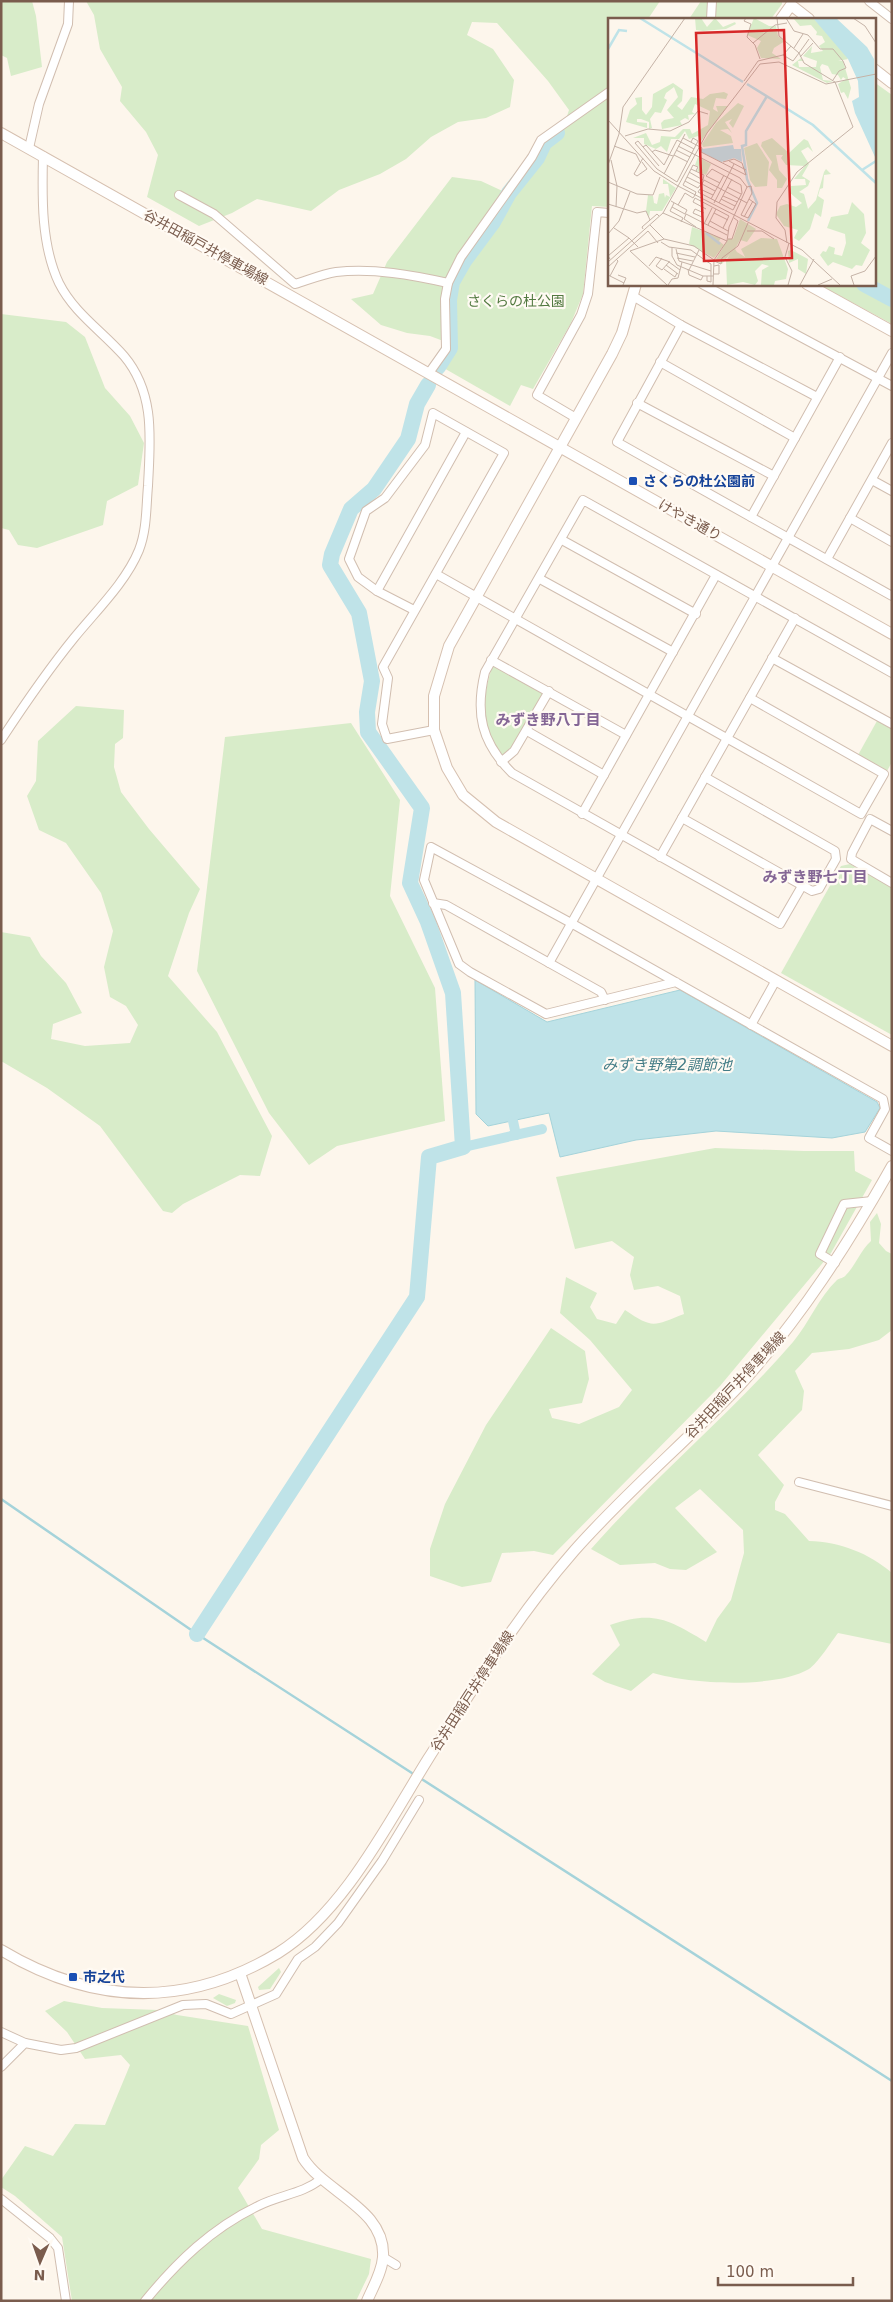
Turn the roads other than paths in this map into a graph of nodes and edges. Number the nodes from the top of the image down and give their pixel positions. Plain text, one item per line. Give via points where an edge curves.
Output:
1 (69, 1) edge
2 (712, 1) edge
3 (869, 1) edge
4 (791, 3) edge
5 (711, 18) edge
6 (782, 18) edge
7 (808, 18) edge
8 (892, 19) edge
9 (876, 71) edge
10 (892, 83) edge
11 (608, 93) edge
12 (1, 133) edge
13 (29, 148) junction
14 (43, 156) junction
15 (179, 195) dead end
16 (608, 213) edge
17 (448, 283) junction
18 (295, 284) junction
19 (636, 285) edge
20 (704, 285) edge
21 (809, 285) edge
22 (289, 294) junction
23 (633, 296) junction
24 (681, 324) junction
25 (892, 331) edge
26 (892, 353) edge
27 (840, 357) junction
28 (660, 362) junction
29 (410, 363) joint
30 (429, 373) junction
31 (878, 378) junction
32 (892, 386) edge
33 (817, 397) junction
34 (637, 403) junction
35 (576, 418) junction
36 (466, 432) junction
37 (795, 438) junction
38 (892, 443) edge
39 (560, 447) junction
40 (774, 476) junction
41 (872, 480) junction
42 (892, 491) edge
43 (751, 517) junction
44 (850, 518) junction
45 (788, 538) junction
46 (562, 540) junction
47 (892, 542) edge
48 (827, 559) junction
49 (772, 567) junction
50 (436, 574) junction
51 (716, 574) junction
52 (540, 578) junction
53 (377, 591) junction
54 (477, 596) junction
55 (755, 596) junction
56 (892, 596) edge
57 (414, 610) junction
58 (696, 614) junction
59 (517, 618) junction
60 (795, 618) junction
61 (892, 634) edge
62 (673, 652) junction
63 (772, 658) junction
64 (491, 660) junction
65 (892, 673) edge
66 (549, 691) junction
67 (649, 694) junction
68 (750, 698) junction
69 (688, 716) junction
70 (892, 724) edge
71 (434, 730) junction
72 (527, 731) junction
73 (626, 735) junction
74 (727, 738) junction
75 (1, 740) edge
76 (501, 762) junction
77 (604, 775) junction
78 (705, 777) junction
79 (582, 814) junction
80 (682, 818) junction
81 (892, 831) edge
82 (621, 836) junction
83 (660, 857) junction
84 (598, 879) junction
85 (892, 883) edge
86 (802, 886) junction
87 (433, 903) junction
88 (572, 923) junction
89 (549, 963) junction
90 (776, 980) junction
91 (676, 982) junction
92 (605, 1000) junction
93 (751, 1025) junction
94 (892, 1046) edge
95 (892, 1150) edge
96 (892, 1166) edge
97 (872, 1201) junction
98 (836, 1263) junction
99 (799, 1482) dead end
100 (892, 1506) edge
101 (419, 1800) dead end
102 (1, 1950) edge
103 (240, 1973) junction
104 (251, 2006) junction
105 (1, 2032) edge
106 (25, 2043) junction
107 (1, 2067) edge
108 (321, 2179) junction
109 (1, 2199) edge
110 (383, 2257) junction
111 (396, 2265) dead end
112 (66, 2301) edge
113 (145, 2301) edge
114 (367, 2301) edge

1 - 13 street via 68,24 39,104
2 - 5 street
3 - 8 street
4 - 6 main road
4 - 7 main road
9 - 10 main road
11 - 17 street via 541,140 461,257
12 - 13 main road, 谷井田稲戸井停車場線
13 - 14 main road, 谷井田稲戸井停車場線
14 - 22 main road, 谷井田稲戸井停車場線
14 - 75 street via 45,231 50,261 59,283 74,306 124,357 144,389 151,437 145,530 128,570 65,649
15 - 18 street via 214,214
16 - 35 street via 597,212 588,294 581,315 537,395
17 - 18 street via 389,272 335,272
17 - 30 street via 445,299 446,349
18 - 22 street
19 - 23 main road
20 - 27 street
21 - 25 main road
22 - 29 main road, 谷井田稲戸井停車場線
23 - 24 street
23 - 35 main road via 622,333
24 - 28 street
24 - 33 street
26 - 31 street
27 - 31 street
27 - 33 street
28 - 34 street
28 - 37 street
29 - 30 main road, けやき通り
30 - 39 main road, けやき通り
31 - 32 street
31 - 45 street
33 - 37 street
34 - 40 street
34 - 43 street via 617,442
35 - 39 main road
36 - 50 street via 504,453
36 - 53 street
36 - 53 street via 433,413 425,445 385,498 366,511 349,559 358,576
37 - 40 street
38 - 41 street
39 - 49 main road, けやき通り
39 - 54 main road
40 - 43 street
41 - 42 street
41 - 44 street
43 - 45 street
44 - 47 street
44 - 48 street
45 - 48 street
45 - 49 street
46 - 51 street via 583,500
46 - 52 street
46 - 58 street
48 - 56 street
49 - 55 street
49 - 61 main road, けやき通り
50 - 54 street
50 - 57 street
51 - 55 street
51 - 58 street
52 - 59 street
52 - 62 street
53 - 57 street
54 - 59 street
54 - 71 main road via 442,664 434,696
55 - 60 street
55 - 69 street
57 - 71 street via 383,667 388,678 382,724 387,739
58 - 62 street
59 - 64 street
59 - 67 street
60 - 63 street
60 - 65 street
62 - 67 street
63 - 68 street
63 - 70 street
64 - 66 street
64 - 76 street via 480,692 480,713 493,753
66 - 72 street
66 - 73 street
67 - 69 street
67 - 73 street
68 - 74 street
68 - 74 street via 884,774 861,814
69 - 74 street
69 - 82 street
71 - 84 main road via 448,768 463,795 496,822
72 - 76 street via 514,751
72 - 77 street
73 - 77 street
74 - 78 street
76 - 79 street via 512,773
77 - 79 street
78 - 80 street
78 - 86 street via 835,851 836,859 819,890 812,891
79 - 82 street
80 - 83 street
80 - 86 street
81 - 85 street via 870,819 851,859
82 - 83 street
82 - 84 street
83 - 86 street via 780,924
84 - 88 street
84 - 90 main road
87 - 88 street via 424,880 432,847
87 - 89 street via 446,905
87 - 92 street via 459,964 470,972 546,1014
88 - 89 street
88 - 91 street
89 - 92 street via 601,992
90 - 93 street
90 - 94 main road
91 - 92 street
91 - 93 street
93 - 95 street via 883,1099 886,1109 869,1138
96 - 97 main road, 谷井田稲戸井停車場線
97 - 98 main road, 谷井田稲戸井停車場線
97 - 98 street via 844,1204 820,1254
98 - 103 main road, 谷井田稲戸井停車場線 via 740,1385 616,1506 528,1607 337,1900 310,1929 279,1952
99 - 100 street
101 - 104 street via 382,1861 338,1923 298,1959 276,1994
102 - 103 main road, 谷井田稲戸井停車場線 via 47,1975 106,1991 143,1993 178,1990 210,1984
103 - 104 main road
104 - 106 street via 231,2014 206,2004 183,2005 76,2048 61,2050
104 - 108 main road via 300,2151 308,2166
105 - 106 street
106 - 107 street
108 - 110 main road via 372,2222
108 - 113 street via 311,2188 258,2206 219,2228 189,2252
109 - 112 street via 58,2248
110 - 111 street
110 - 114 main road

